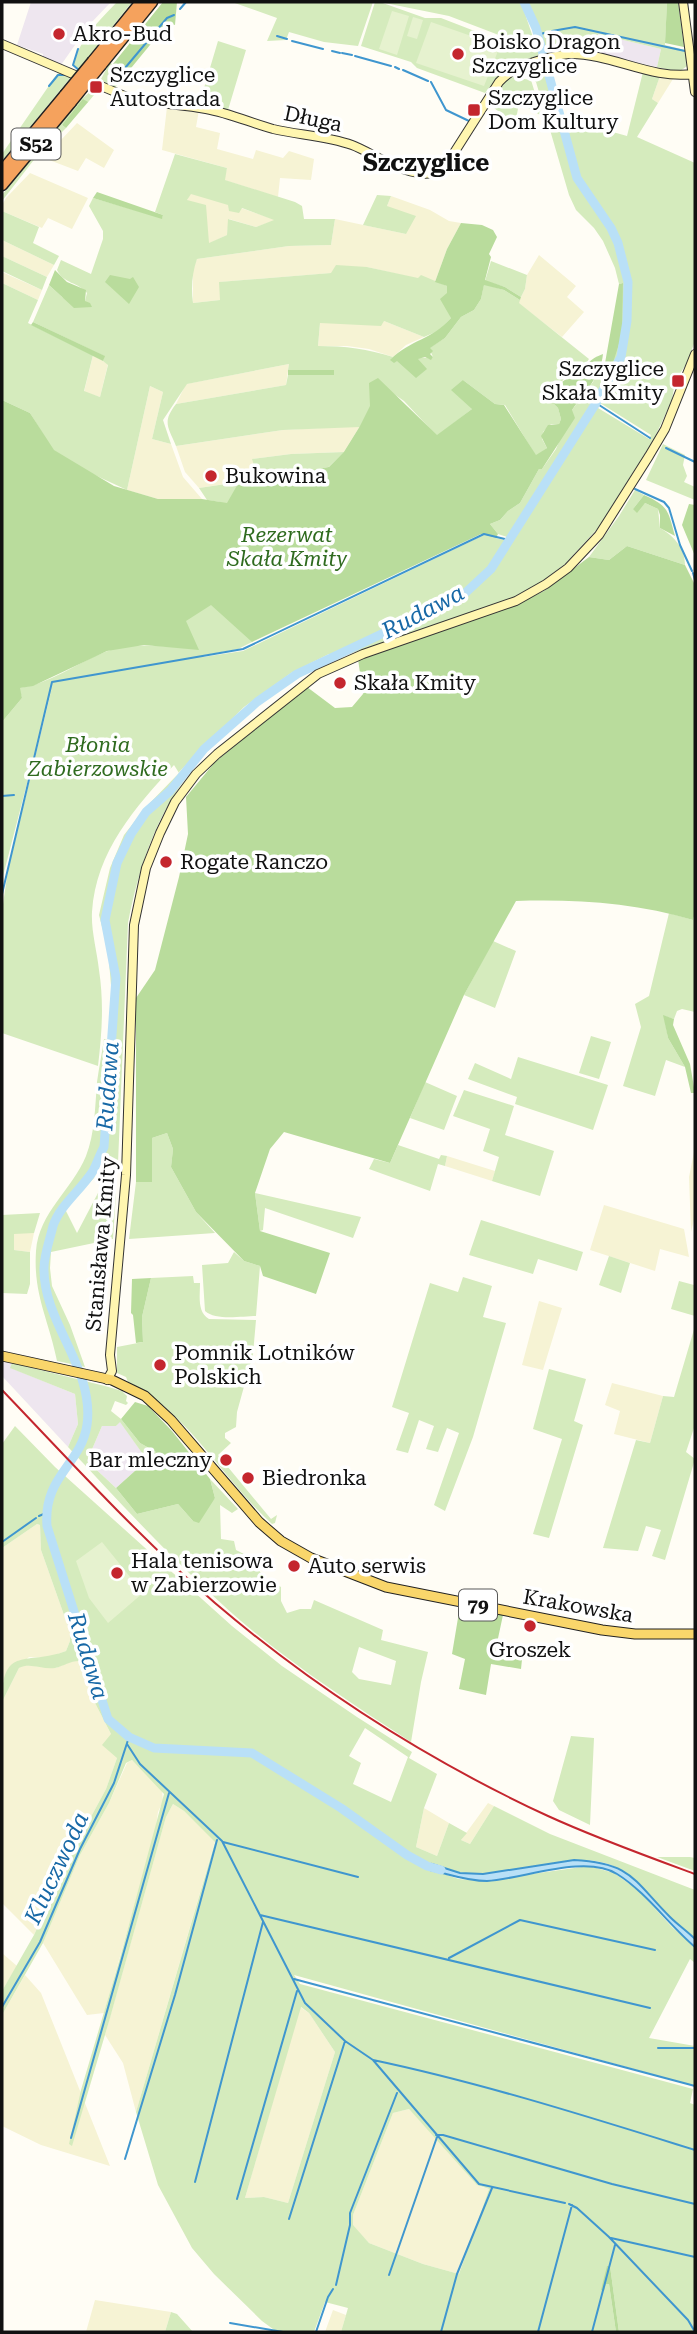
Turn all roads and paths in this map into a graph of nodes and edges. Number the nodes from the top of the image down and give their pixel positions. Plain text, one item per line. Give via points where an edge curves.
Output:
1 (141, 2) edge
2 (152, 2) edge
3 (683, 2) edge
4 (2, 44) edge
5 (97, 63) junction
6 (693, 74) junction
7 (695, 92) edge
8 (68, 99) junction
9 (2, 171) edge
10 (2, 185) edge
11 (695, 354) edge
12 (2, 1356) edge
13 (107, 1380) junction
14 (695, 1634) edge

1 - 5 highway, S52
2 - 5 highway, S52
3 - 6 main road
4 - 6 main road, Długa via 127,97 207,109 340,141 401,168 434,174 445,167 499,82 509,72 534,62 584,55 671,75
5 - 8 highway, S52, bridge
6 - 7 main road
8 - 9 highway, S52
8 - 10 highway, S52
11 - 13 main road, Stanisława Kmity via 656,445 599,535 568,568 516,601 318,674 217,754 175,802 151,855 134,925 126,1175 112,1371
12 - 13 main road, Krakowska / 79
13 - 14 main road, Krakowska / 79 via 150,1401 172,1420 259,1522 318,1561 386,1587 590,1628

